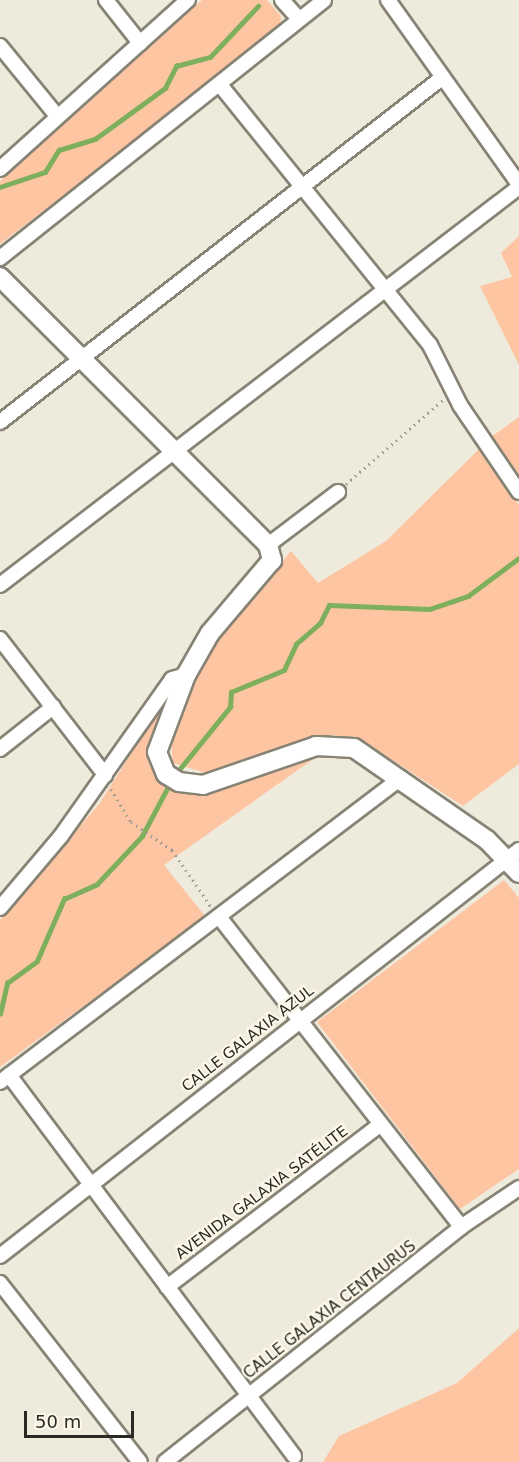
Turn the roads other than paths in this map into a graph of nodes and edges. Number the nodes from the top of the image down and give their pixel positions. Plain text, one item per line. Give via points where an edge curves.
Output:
1 (106, 0) edge
2 (188, 0) edge
3 (282, 0) edge
4 (324, 0) edge
5 (387, 0) edge
6 (299, 19) junction
7 (140, 43) junction
8 (0, 46) edge
9 (443, 77) junction
10 (221, 86) junction
11 (57, 116) junction
12 (0, 169) edge
13 (301, 184) junction
14 (519, 185) edge
15 (0, 258) edge
16 (0, 277) edge
17 (384, 286) junction
18 (81, 356) junction
19 (0, 422) edge
20 (175, 449) junction
21 (338, 492) road end
22 (519, 492) edge
23 (268, 545) junction
24 (0, 585) edge
25 (0, 639) edge
26 (186, 675) junction
27 (53, 707) junction
28 (0, 749) edge
29 (105, 775) junction
30 (401, 778) junction
31 (515, 861) edge
32 (0, 908) edge
33 (220, 918) junction
34 (298, 1021) junction
35 (4, 1078) edge
36 (378, 1126) junction
37 (91, 1180) junction
38 (519, 1188) edge
39 (461, 1227) junction
40 (0, 1256) edge
41 (0, 1283) edge
42 (167, 1287) junction
43 (251, 1394) junction
44 (294, 1456) dead end
45 (140, 1462) edge
46 (165, 1462) edge

1 - 7 street
2 - 7 street
3 - 6 street
4 - 6 street
5 - 9 street
6 - 10 street
7 - 11 street
8 - 11 street
9 - 13 street
9 - 14 street
10 - 13 street
10 - 15 street
11 - 12 street
13 - 17 street
13 - 18 street
14 - 17 street
16 - 18 street
17 - 20 street
17 - 22 street via 430,345 454,393
18 - 19 street
18 - 20 street
20 - 23 street
20 - 24 street
21 - 23 street
23 - 26 street via 272,560 210,633
25 - 27 street
26 - 29 street via 172,679
26 - 30 street via 157,752 166,774 178,782 223,780 316,746 338,745 354,748
27 - 28 street
27 - 29 street
29 - 32 street
30 - 31 street
30 - 33 street
31 - 34 street, CALLE GALAXIA AZUL
33 - 34 street
33 - 35 street
34 - 36 street
34 - 37 street, CALLE GALAXIA AZUL
35 - 37 street
36 - 39 street
36 - 42 street, AVENIDA GALAXIA SATÉLITE
37 - 40 street, CALLE GALAXIA AZUL
37 - 42 street
38 - 39 street, CALLE GALAXIA CENTAURUS
39 - 43 street, CALLE GALAXIA CENTAURUS
41 - 45 street
42 - 43 street
43 - 44 street
43 - 46 street, CALLE GALAXIA CENTAURUS

